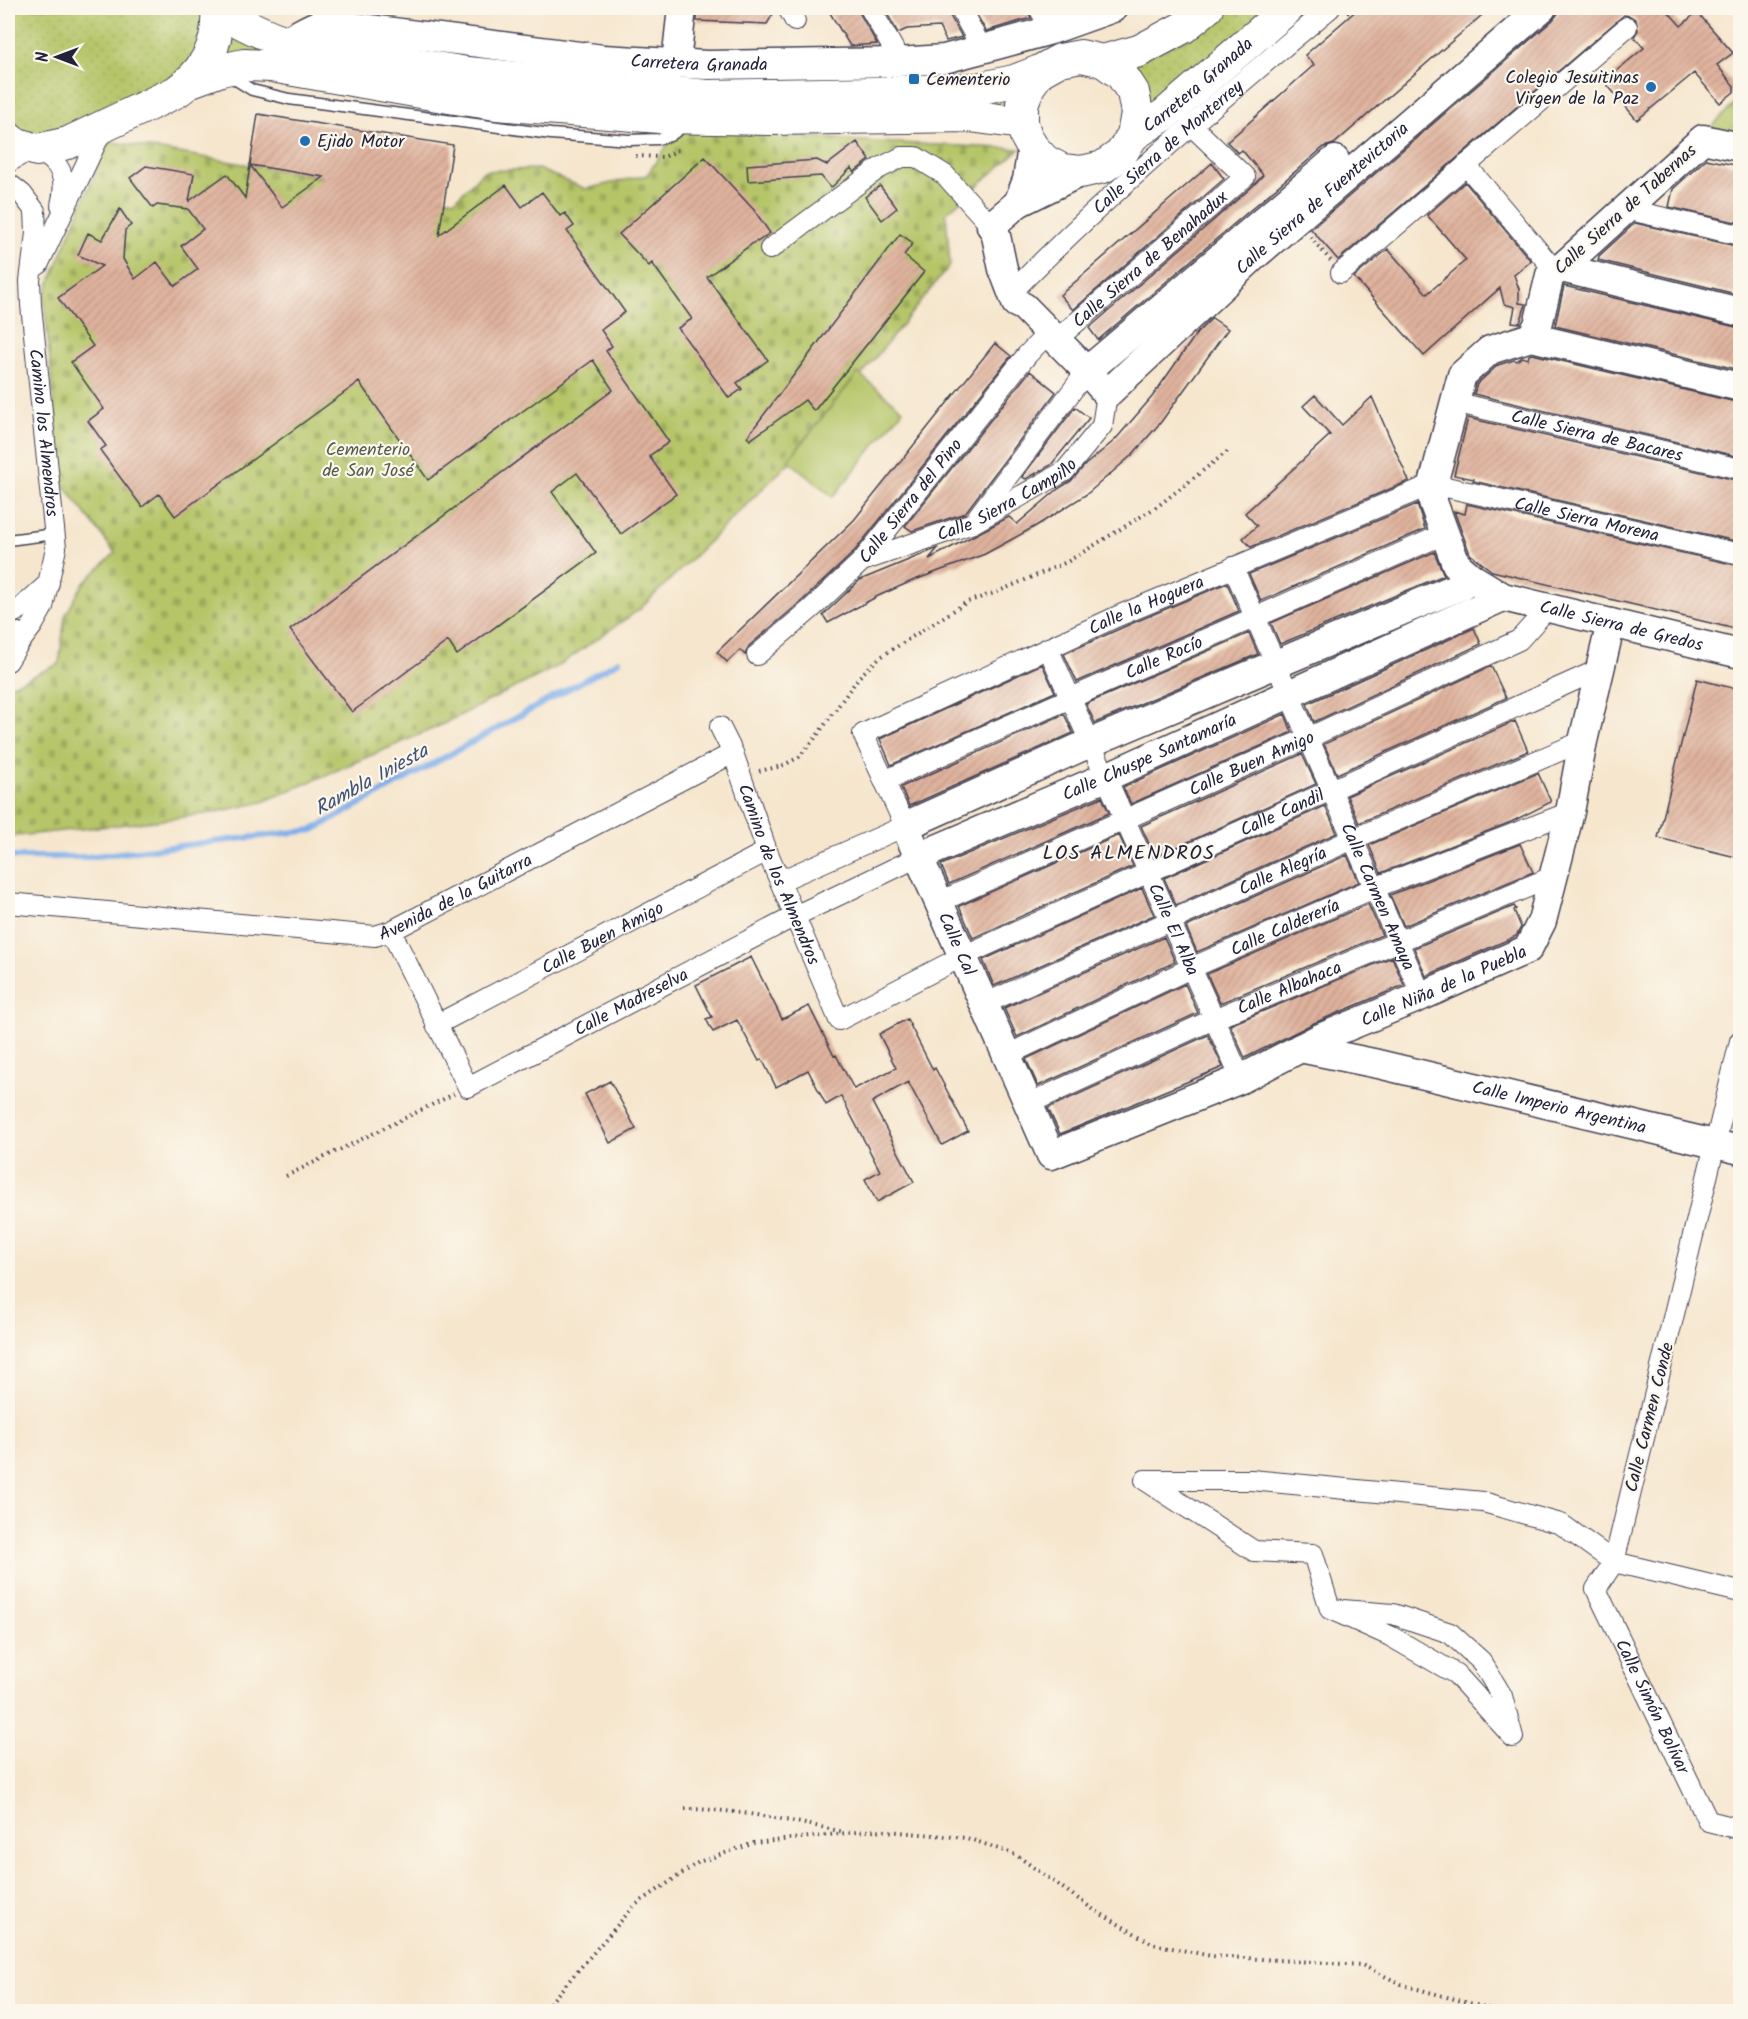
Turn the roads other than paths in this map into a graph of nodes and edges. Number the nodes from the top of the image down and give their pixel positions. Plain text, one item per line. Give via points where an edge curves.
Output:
1 (682, 8) edge
2 (870, 8) edge
3 (960, 8) edge
4 (1113, 8) edge
5 (1207, 8) edge
6 (1287, 8) edge
7 (1519, 8) edge
8 (1542, 8) edge
9 (217, 9) edge
10 (1337, 11) edge
11 (1045, 19) edge
12 (1627, 27) dead end
13 (284, 42) junction
14 (982, 49) junction
15 (1103, 61) junction
16 (676, 62) junction
17 (901, 62) junction
18 (1041, 71) junction
19 (191, 81) junction
20 (105, 124) junction
21 (1191, 125) junction
22 (1027, 135) junction
23 (1133, 135) junction
24 (19, 147) edge
25 (1740, 147) edge
26 (1466, 165) junction
27 (1082, 172) junction
28 (8, 183) edge
29 (1018, 203) junction
30 (1625, 208) junction
31 (991, 226) junction
32 (53, 234) junction
33 (1740, 235) edge
34 (770, 249) dead end
35 (1558, 270) junction
36 (1341, 273) road end
37 (30, 281) junction
38 (1012, 292) junction
39 (1740, 312) edge
40 (1053, 336) junction
41 (1531, 337) junction
42 (1087, 371) junction
43 (1740, 387) edge
44 (1107, 394) junction
45 (1454, 402) junction
46 (1740, 469) edge
47 (1433, 484) junction
48 (973, 523) junction
49 (55, 534) junction
50 (1444, 534) junction
51 (8, 540) edge
52 (1740, 554) edge
53 (862, 561) junction
54 (1233, 567) junction
55 (1472, 578) junction
56 (48, 583) junction
57 (1503, 597) junction
58 (1542, 605) junction
59 (8, 616) edge
60 (1255, 618) junction
61 (1611, 623) junction
62 (1048, 648) junction
63 (12, 654) edge
64 (1740, 654) edge
65 (757, 655) dead end
66 (1276, 664) junction
67 (1600, 669) junction
68 (1289, 694) junction
69 (1070, 697) junction
70 (720, 727) dead end
71 (863, 734) joint
72 (1308, 738) junction
73 (1584, 741) junction
74 (1090, 743) junction
75 (733, 753) junction
76 (1106, 777) junction
77 (884, 781) junction
78 (1331, 790) junction
79 (1570, 812) junction
80 (1125, 820) junction
81 (905, 826) junction
82 (1353, 839) junction
83 (767, 850) junction
84 (918, 857) junction
85 (1148, 872) junction
86 (1554, 876) junction
87 (780, 881) junction
88 (1374, 888) junction
89 (939, 902) junction
90 (8, 903) edge
91 (795, 916) junction
92 (1170, 921) junction
93 (391, 931) junction
94 (1398, 941) junction
95 (963, 956) junction
96 (1191, 968) junction
97 (1422, 996) junction
98 (984, 1004) junction
99 (1214, 1019) junction
100 (839, 1020) joint
101 (1363, 1020) junction
102 (436, 1024) junction
103 (1740, 1041) edge
104 (1300, 1048) junction
105 (1006, 1055) junction
106 (1378, 1064) junction
107 (1240, 1079) junction
108 (1028, 1104) junction
109 (1728, 1147) edge
110 (1051, 1155) joint
111 (1614, 1562) junction
112 (1740, 1592) edge
113 (1330, 1609) junction
114 (1740, 1829) edge

1 - 16 street
2 - 17 street
3 - 14 street
4 - 11 street, Carretera Granada
5 - 15 main road, Carretera Granada via 1184,27 1139,51
6 - 23 main road, Carretera Granada via 1164,115
7 - 42 street
8 - 44 street, Calle Sierra de Fuentevictoria via 1252,258
9 - 13 main road, Carretera Granada
9 - 19 main road via 214,45
10 - 21 street, Calle Sierra de Monterrey
11 - 14 street, Carretera Granada
12 - 26 street
13 - 16 street, Carretera Granada via 322,22 603,59
13 - 18 main road, Carretera Granada via 467,73 707,96 958,90 1001,85
14 - 17 street, Carretera Granada
15 - 18 main road, Carretera Granada via 1082,56 1060,60
15 - 23 main road, Carretera Granada via 1121,74 1133,92 1137,113
16 - 17 street, Carretera Granada
18 - 22 main road via 1022,104
19 - 20 main road via 176,92
19 - 22 main road via 244,65 271,66 496,104 697,118 970,116
20 - 24 main road via 68,143
20 - 32 street
21 - 38 street, Calle Sierra de Monterrey
21 - 40 street, Calle Sierra de Benahadux via 1245,177
22 - 27 main road via 1045,161 1062,170
22 - 29 street via 1026,180
23 - 27 main road, Carretera Granada via 1121,154 1103,167
24 - 32 street via 50,156 64,180
25 - 30 street, Calle Sierra de Tabernas via 1702,139
26 - 35 street
26 - 36 street
27 - 29 street
28 - 37 street, Camino los Almendros via 34,211 36,233
29 - 31 street
30 - 33 street
30 - 35 street, Calle Sierra de Tabernas
31 - 34 street via 945,175 916,157 902,157 878,169
31 - 38 street
32 - 37 street
35 - 39 street
35 - 41 street, Calle Sierra de Tabernas via 1550,275 1538,325
37 - 49 street, Camino los Almendros
38 - 40 street via 1016,303
40 - 42 street
40 - 53 street, Calle Sierra del Pino via 1027,355
41 - 43 street
41 - 45 street via 1490,350 1462,375
42 - 44 street
42 - 48 street
44 - 48 street, Calle Sierra Campillo via 1102,426 1065,471
45 - 46 street, Calle Sierra de Bacares
45 - 47 street
47 - 50 street via 1433,502
47 - 52 street, Calle Sierra Morena
47 - 54 street, Calle la Hoguera
48 - 53 street, Calle Sierra Campillo
49 - 51 lane
49 - 56 street, Camino los Almendros
50 - 55 street via 1456,564
50 - 60 street, Calle Rocío
53 - 65 street, Calle Sierra del Pino
54 - 60 street, Calle Carmen Amaya
54 - 62 street, Calle la Hoguera
55 - 57 street
55 - 66 street, Calle Chuspe Santamaría
56 - 59 street
56 - 63 street, Camino los Almendros via 43,607
57 - 58 street, Calle Sierra de Gredos
57 - 68 street, Calle Chuspe Santamaría
58 - 61 street, Calle Sierra de Gredos
58 - 72 street, Calle Buen Amigo via 1546,610 1519,640
59 - 63 street via 16,624 18,635
60 - 66 street, Calle Carmen Amaya
60 - 69 street, Calle Rocío
61 - 64 street, Calle Sierra de Gredos
61 - 67 street, Calle Niña de la Puebla
62 - 69 street, Calle El Alba
62 - 71 street, Calle la Hoguera
66 - 68 street, Calle Carmen Amaya
66 - 74 street, Calle Chuspe Santamaría
67 - 73 street, Calle Niña de la Puebla
67 - 78 street, Calle Candil
68 - 72 street, Calle Carmen Amaya
68 - 76 street, Calle Chuspe Santamaría
69 - 74 street, Calle El Alba
69 - 77 street, Calle Rocío
70 - 75 street, Camino de los Almendros
71 - 77 street, Calle Cal
72 - 78 street, Calle Carmen Amaya
72 - 80 street, Calle Buen Amigo
73 - 79 street, Calle Niña de la Puebla
73 - 82 street, Calle Alegría
74 - 76 street, Calle El Alba
74 - 81 street, Calle Chuspe Santamaría
75 - 83 street, Camino de los Almendros
75 - 93 street, Avenida de la Guitarra
76 - 80 street, Calle El Alba
76 - 84 street, Calle Chuspe Santamaría
77 - 81 street, Calle Cal
78 - 82 street, Calle Carmen Amaya
78 - 85 street, Calle Candil
79 - 86 street, Calle Niña de la Puebla
79 - 88 street, Calle Calderería
80 - 85 street, Calle El Alba
80 - 89 street, Calle Buen Amigo
81 - 84 street, Calle Cal
81 - 87 street, Calle Chuspe Santamaría
82 - 88 street, Calle Carmen Amaya
82 - 92 street, Calle Alegría
83 - 87 street, Camino de los Almendros
83 - 102 street, Calle Buen Amigo
84 - 89 street, Calle Cal
84 - 91 street, Calle Chuspe Santamaría
85 - 92 street, Calle El Alba
85 - 95 street, Calle Candil
86 - 94 street, Calle Albahaca
86 - 97 street, Calle Niña de la Puebla via 1542,921 1528,949
87 - 91 street, Camino de los Almendros
88 - 94 street, Calle Carmen Amaya
88 - 96 street, Calle Calderería
89 - 95 street, Calle Cal
90 - 93 street, Avenida de la Guitarra via 375,936
91 - 100 street, Camino de los Almendros
91 - 102 street, Calle Madreselva via 468,1087
92 - 96 street, Calle El Alba
92 - 98 street, Calle Alegría
93 - 102 street
94 - 97 street, Calle Carmen Amaya
94 - 99 street, Calle Albahaca
95 - 98 street, Calle Cal
95 - 100 street, Calle Candil
96 - 99 street, Calle El Alba
96 - 105 street, Calle Calderería
97 - 101 street, Calle Niña de la Puebla
98 - 105 street, Calle Cal
99 - 107 street, Calle El Alba
99 - 108 street, Calle Albahaca
101 - 104 street, Calle Niña de la Puebla
101 - 106 street
103 - 109 street, Calle Carmen Conde
104 - 106 street, Calle Imperio Argentina
104 - 107 street, Calle Niña de la Puebla
105 - 108 street, Calle Cal
106 - 109 street, Calle Imperio Argentina
107 - 110 street, Calle Niña de la Puebla
108 - 110 street, Calle Cal
109 - 111 street, Calle Carmen Conde
111 - 112 street
111 - 113 street via 1561,1524 1483,1502 1251,1480 1145,1480 1254,1551 1313,1554
111 - 114 street, Calle Simón Bolívar via 1596,1589 1708,1821
113 - 113 street via 1393,1614 1450,1633 1481,1661 1502,1696 1513,1737 1456,1674 1390,1636

